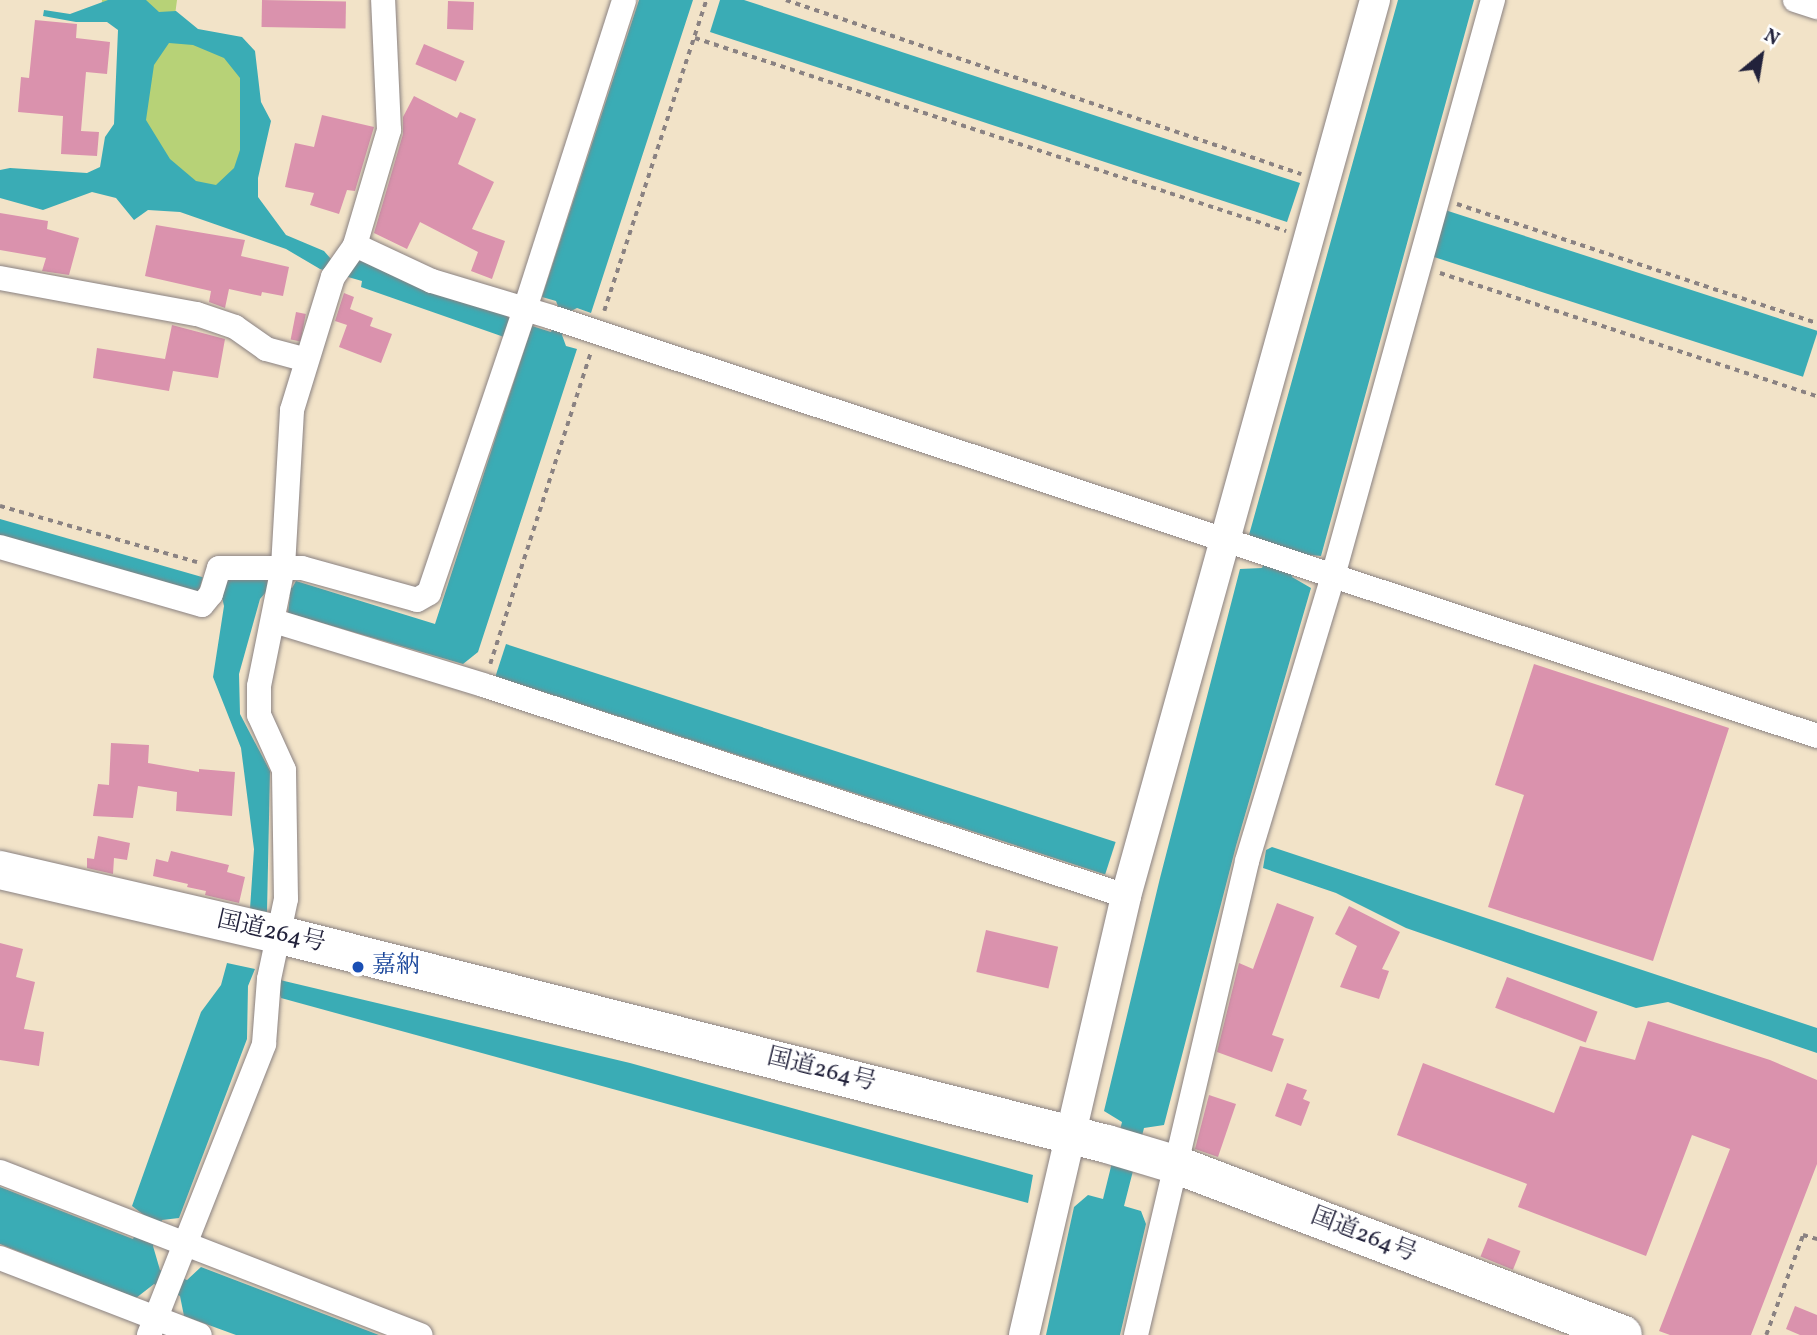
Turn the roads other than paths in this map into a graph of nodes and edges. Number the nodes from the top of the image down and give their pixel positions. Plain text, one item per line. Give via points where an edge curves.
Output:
1 (383, 0) edge
2 (624, 0) edge
3 (1375, 0) edge
4 (1493, 0) edge
5 (1795, 0) edge
6 (1817, 7) edge
7 (344, 260) junction
8 (0, 278) edge
9 (525, 309) junction
10 (307, 360) junction
11 (1224, 541) junction
12 (0, 547) edge
13 (1333, 576) junction
14 (279, 592) junction
15 (1817, 736) edge
16 (0, 870) edge
17 (1126, 896) junction
18 (277, 934) junction
19 (1070, 1134) junction
20 (1159, 1159) junction
21 (0, 1172) edge
22 (185, 1244) junction
23 (0, 1258) edge
24 (152, 1327) edge
25 (200, 1335) edge
26 (420, 1335) edge
27 (1024, 1335) edge
28 (1136, 1335) edge
29 (1623, 1335) edge

1 - 7 street via 389,130
2 - 9 street
3 - 11 street
4 - 13 street
5 - 6 street
7 - 9 street
7 - 10 street
8 - 10 street via 197,314 235,327 265,349
9 - 11 street
9 - 14 street via 429,593 416,600 302,568
10 - 14 street via 292,410
11 - 13 street
11 - 17 street
12 - 14 street via 202,605 211,594 219,568
13 - 15 street
13 - 20 street
14 - 17 street via 484,685
14 - 18 street via 259,686 259,715 284,770 286,899
16 - 18 highway, 国道264号
17 - 19 street
18 - 19 highway, 国道264号
18 - 22 street via 264,1044
19 - 20 highway, 国道264号
19 - 27 street
20 - 28 street
20 - 29 highway, 国道264号
21 - 22 street
22 - 24 street
22 - 26 street
23 - 24 street
24 - 25 street

